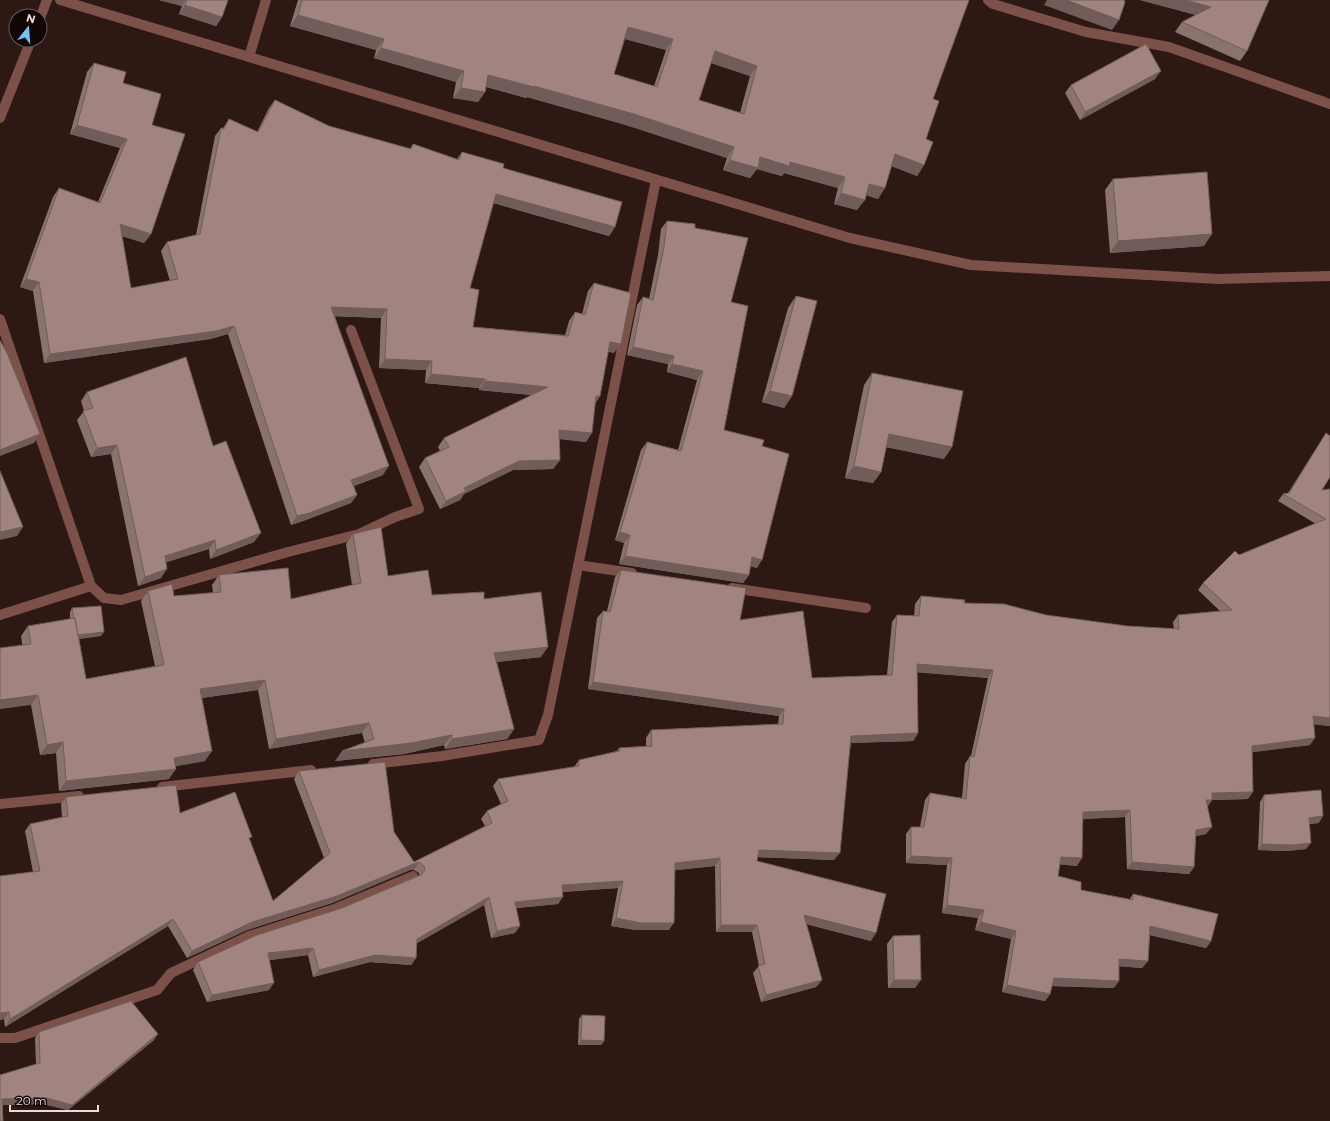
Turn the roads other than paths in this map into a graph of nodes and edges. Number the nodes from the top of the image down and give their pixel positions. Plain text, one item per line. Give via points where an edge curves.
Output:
1 (60, 0) edge
2 (266, 0) edge
3 (992, 1) edge
4 (28, 48) edge
5 (250, 57) junction
6 (1330, 104) edge
7 (0, 118) edge
8 (656, 180) junction
9 (1330, 276) edge
10 (0, 319) edge
11 (351, 330) dead end
12 (578, 565) junction
13 (640, 574) edge
14 (92, 586) junction
15 (718, 586) edge
16 (866, 608) dead end
17 (0, 615) edge
18 (363, 765) edge
19 (323, 769) edge
20 (150, 788) edge
21 (87, 795) edge
22 (0, 804) edge
23 (413, 876) edge
24 (0, 1038) edge

1 - 5 street
2 - 5 street
3 - 6 street via 1086,32 1169,47
4 - 7 street
5 - 8 street
8 - 9 street via 850,238 971,265 1218,279
8 - 12 street
10 - 14 street
11 - 14 street via 418,509 359,534 121,600 104,598
12 - 13 street
12 - 18 street via 548,715 539,740 442,756
14 - 17 street
15 - 16 street
19 - 20 street
21 - 22 street
23 - 24 street via 334,909 249,936 171,973 157,990 15,1038

